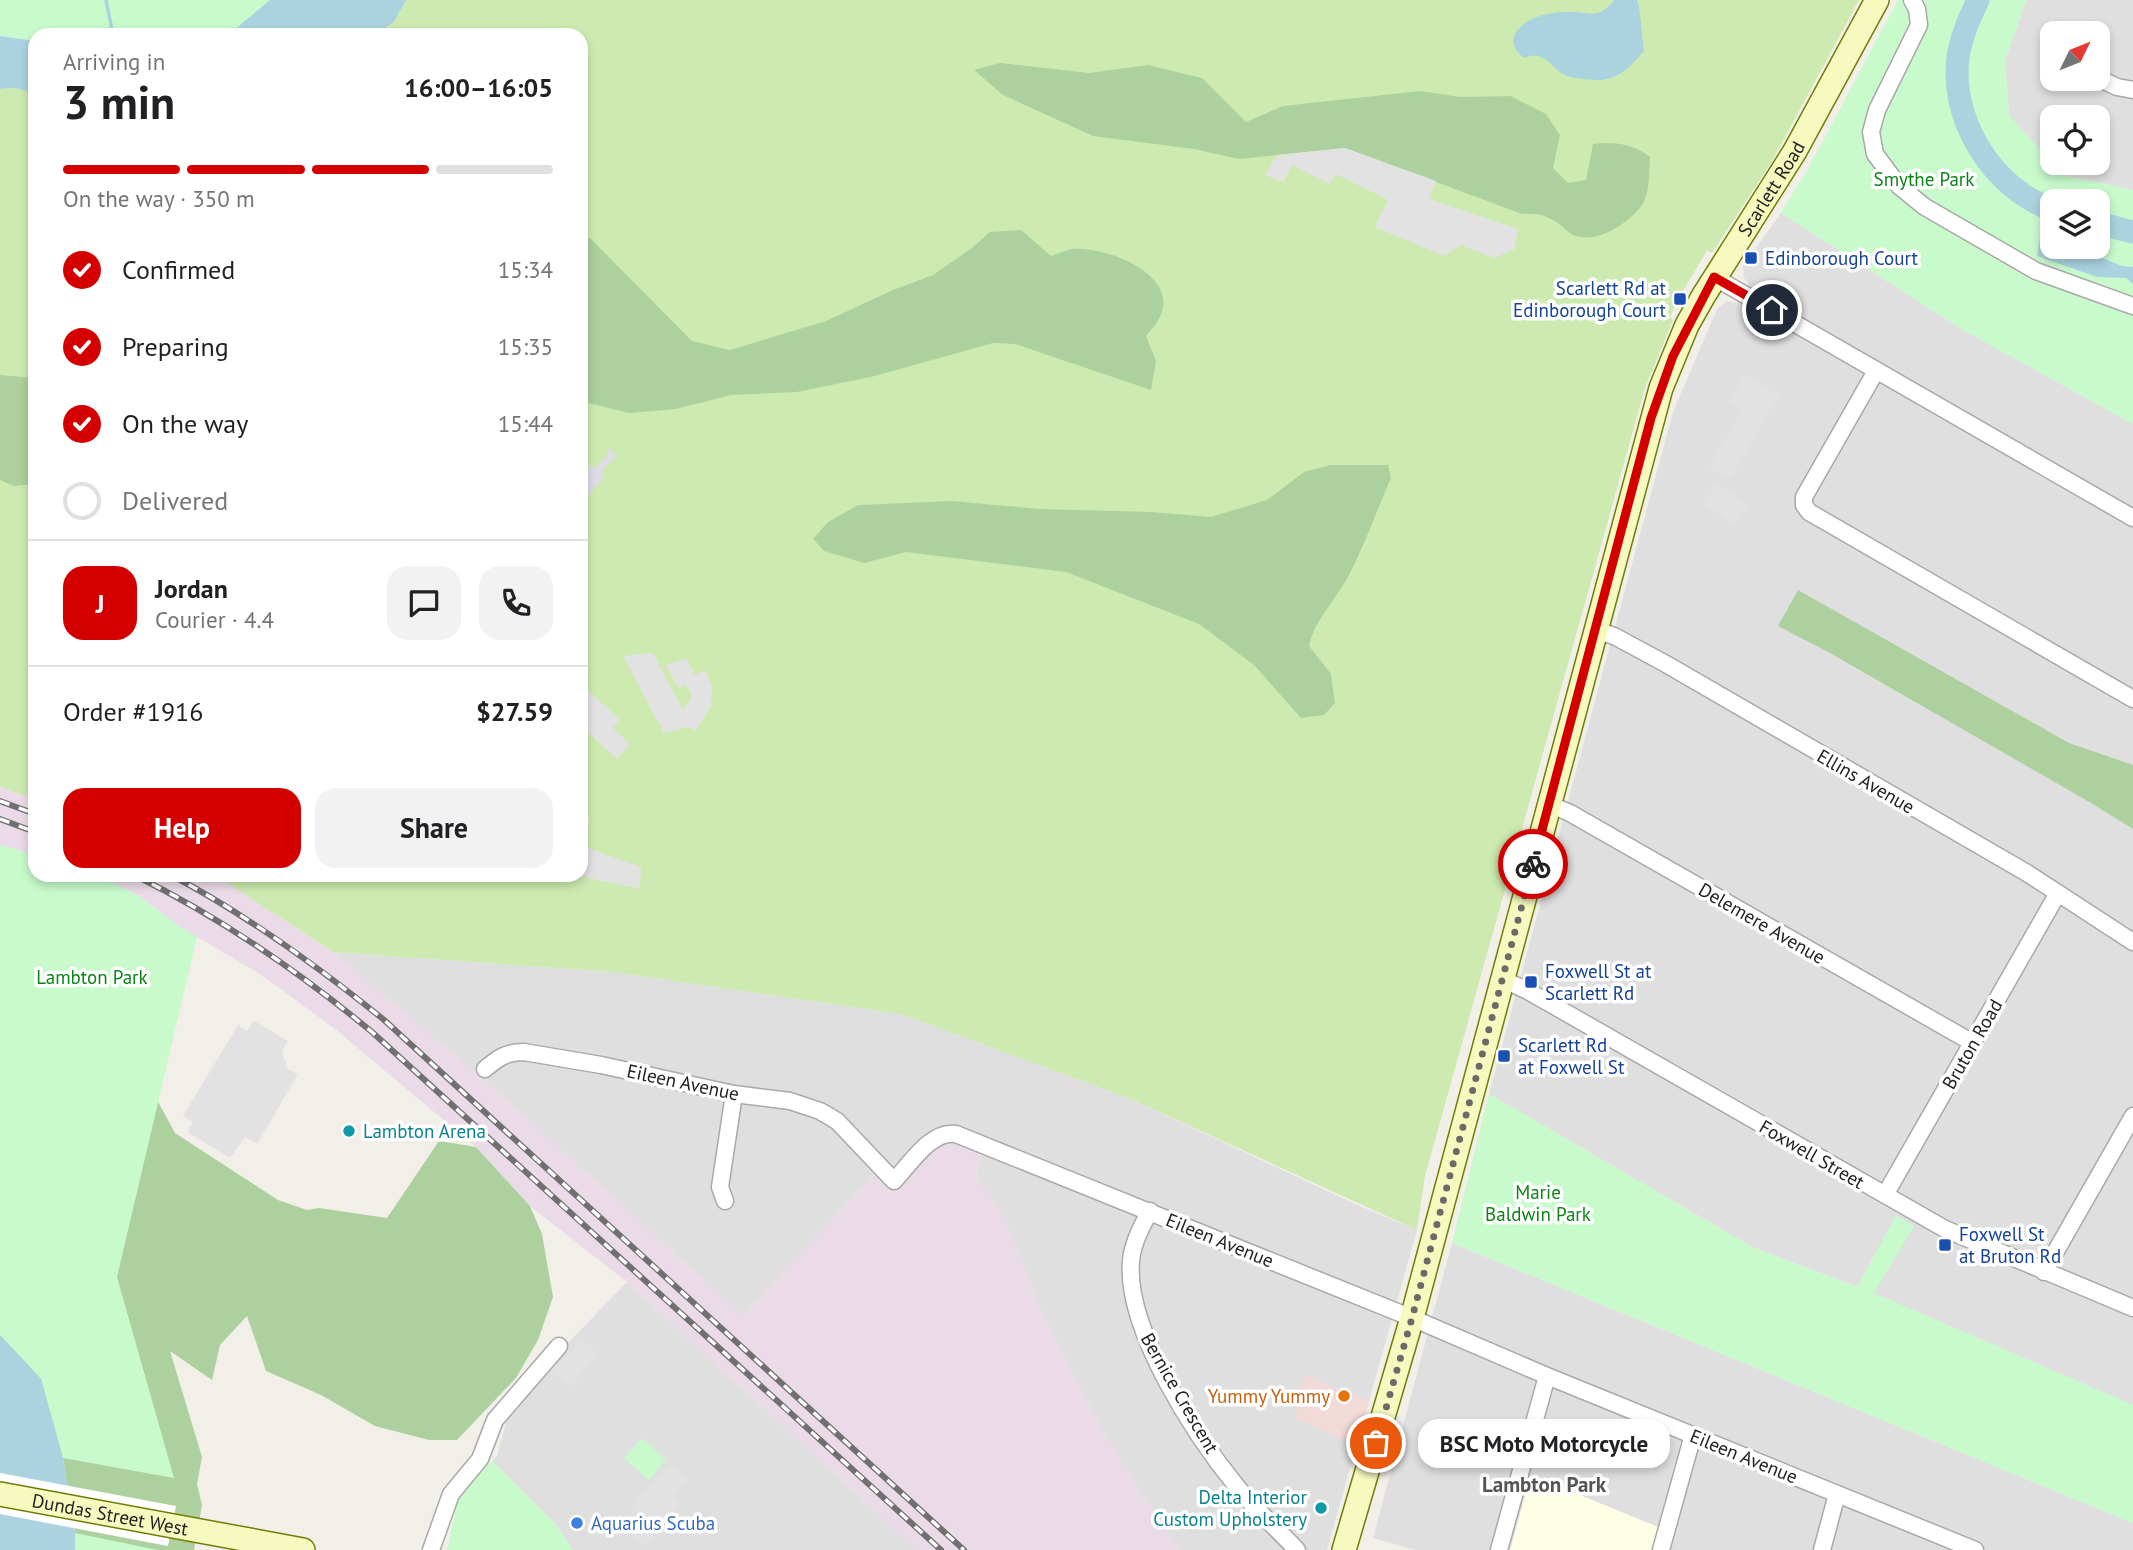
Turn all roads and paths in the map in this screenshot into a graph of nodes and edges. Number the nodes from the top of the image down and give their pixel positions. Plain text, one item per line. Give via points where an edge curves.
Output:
1 (1877, 0) edge
2 (1912, 0) edge
3 (2110, 84) edge
4 (2133, 90) edge
5 (1714, 277) junction
6 (2133, 306) edge
7 (1876, 371) junction
8 (2133, 518) edge
9 (1595, 629) junction
10 (2133, 699) edge
11 (1549, 804) junction
12 (2058, 892) junction
13 (2133, 942) edge
14 (1502, 979) junction
15 (1973, 1043) junction
16 (485, 1069) dead end
17 (734, 1094) junction
18 (2133, 1116) edge
19 (1885, 1195) junction
20 (725, 1201) dead end
21 (1150, 1211) junction
22 (2044, 1272) junction
23 (2133, 1308) edge
24 (1412, 1318) junction
25 (559, 1346) dead end
26 (1548, 1376) junction
27 (1693, 1435) junction
28 (0, 1494) edge
29 (1838, 1494) junction
30 (303, 1550) edge
31 (431, 1550) edge
32 (1297, 1550) edge
33 (1345, 1550) edge
34 (1499, 1550) edge
35 (1661, 1550) edge
36 (1822, 1550) edge
37 (1975, 1550) edge

1 - 5 main road, Scarlett Road via 1796,151
2 - 6 street via 1919,25 1877,110 1871,132 1875,154 1899,186 1925,207 2036,271
3 - 4 street
5 - 7 street
5 - 9 main road, Scarlett Road via 1661,388
7 - 8 street
7 - 10 street via 1804,497 1809,512
9 - 11 main road, Scarlett Road
9 - 12 street, Ellins Avenue via 1666,664
11 - 14 main road, Scarlett Road
11 - 15 street, Delemere Avenue
12 - 13 street, Ellins Avenue
12 - 15 street, Bruton Road
14 - 19 street, Foxwell Street
14 - 24 main road, Scarlett Road
15 - 19 street, Bruton Road
16 - 17 street, Eileen Avenue via 499,1056 524,1052
17 - 20 street via 720,1186
17 - 21 street, Eileen Avenue via 790,1101 820,1111 837,1121 894,1181 935,1137 956,1134
18 - 22 street
19 - 22 street, Foxwell Street via 1945,1229
21 - 24 street, Eileen Avenue
21 - 32 street, Bernice Crescent via 1130,1260 1139,1322 1196,1430 1239,1489
22 - 23 street, Foxwell Street
24 - 26 street, Eileen Avenue
24 - 33 main road, Scarlett Road
25 - 31 street via 495,1420 480,1459 451,1494
26 - 27 street, Eileen Avenue
26 - 34 street
27 - 29 street, Eileen Avenue
27 - 35 street
28 - 30 main road, Dundas Street West
29 - 36 street
29 - 37 street, Eileen Avenue

